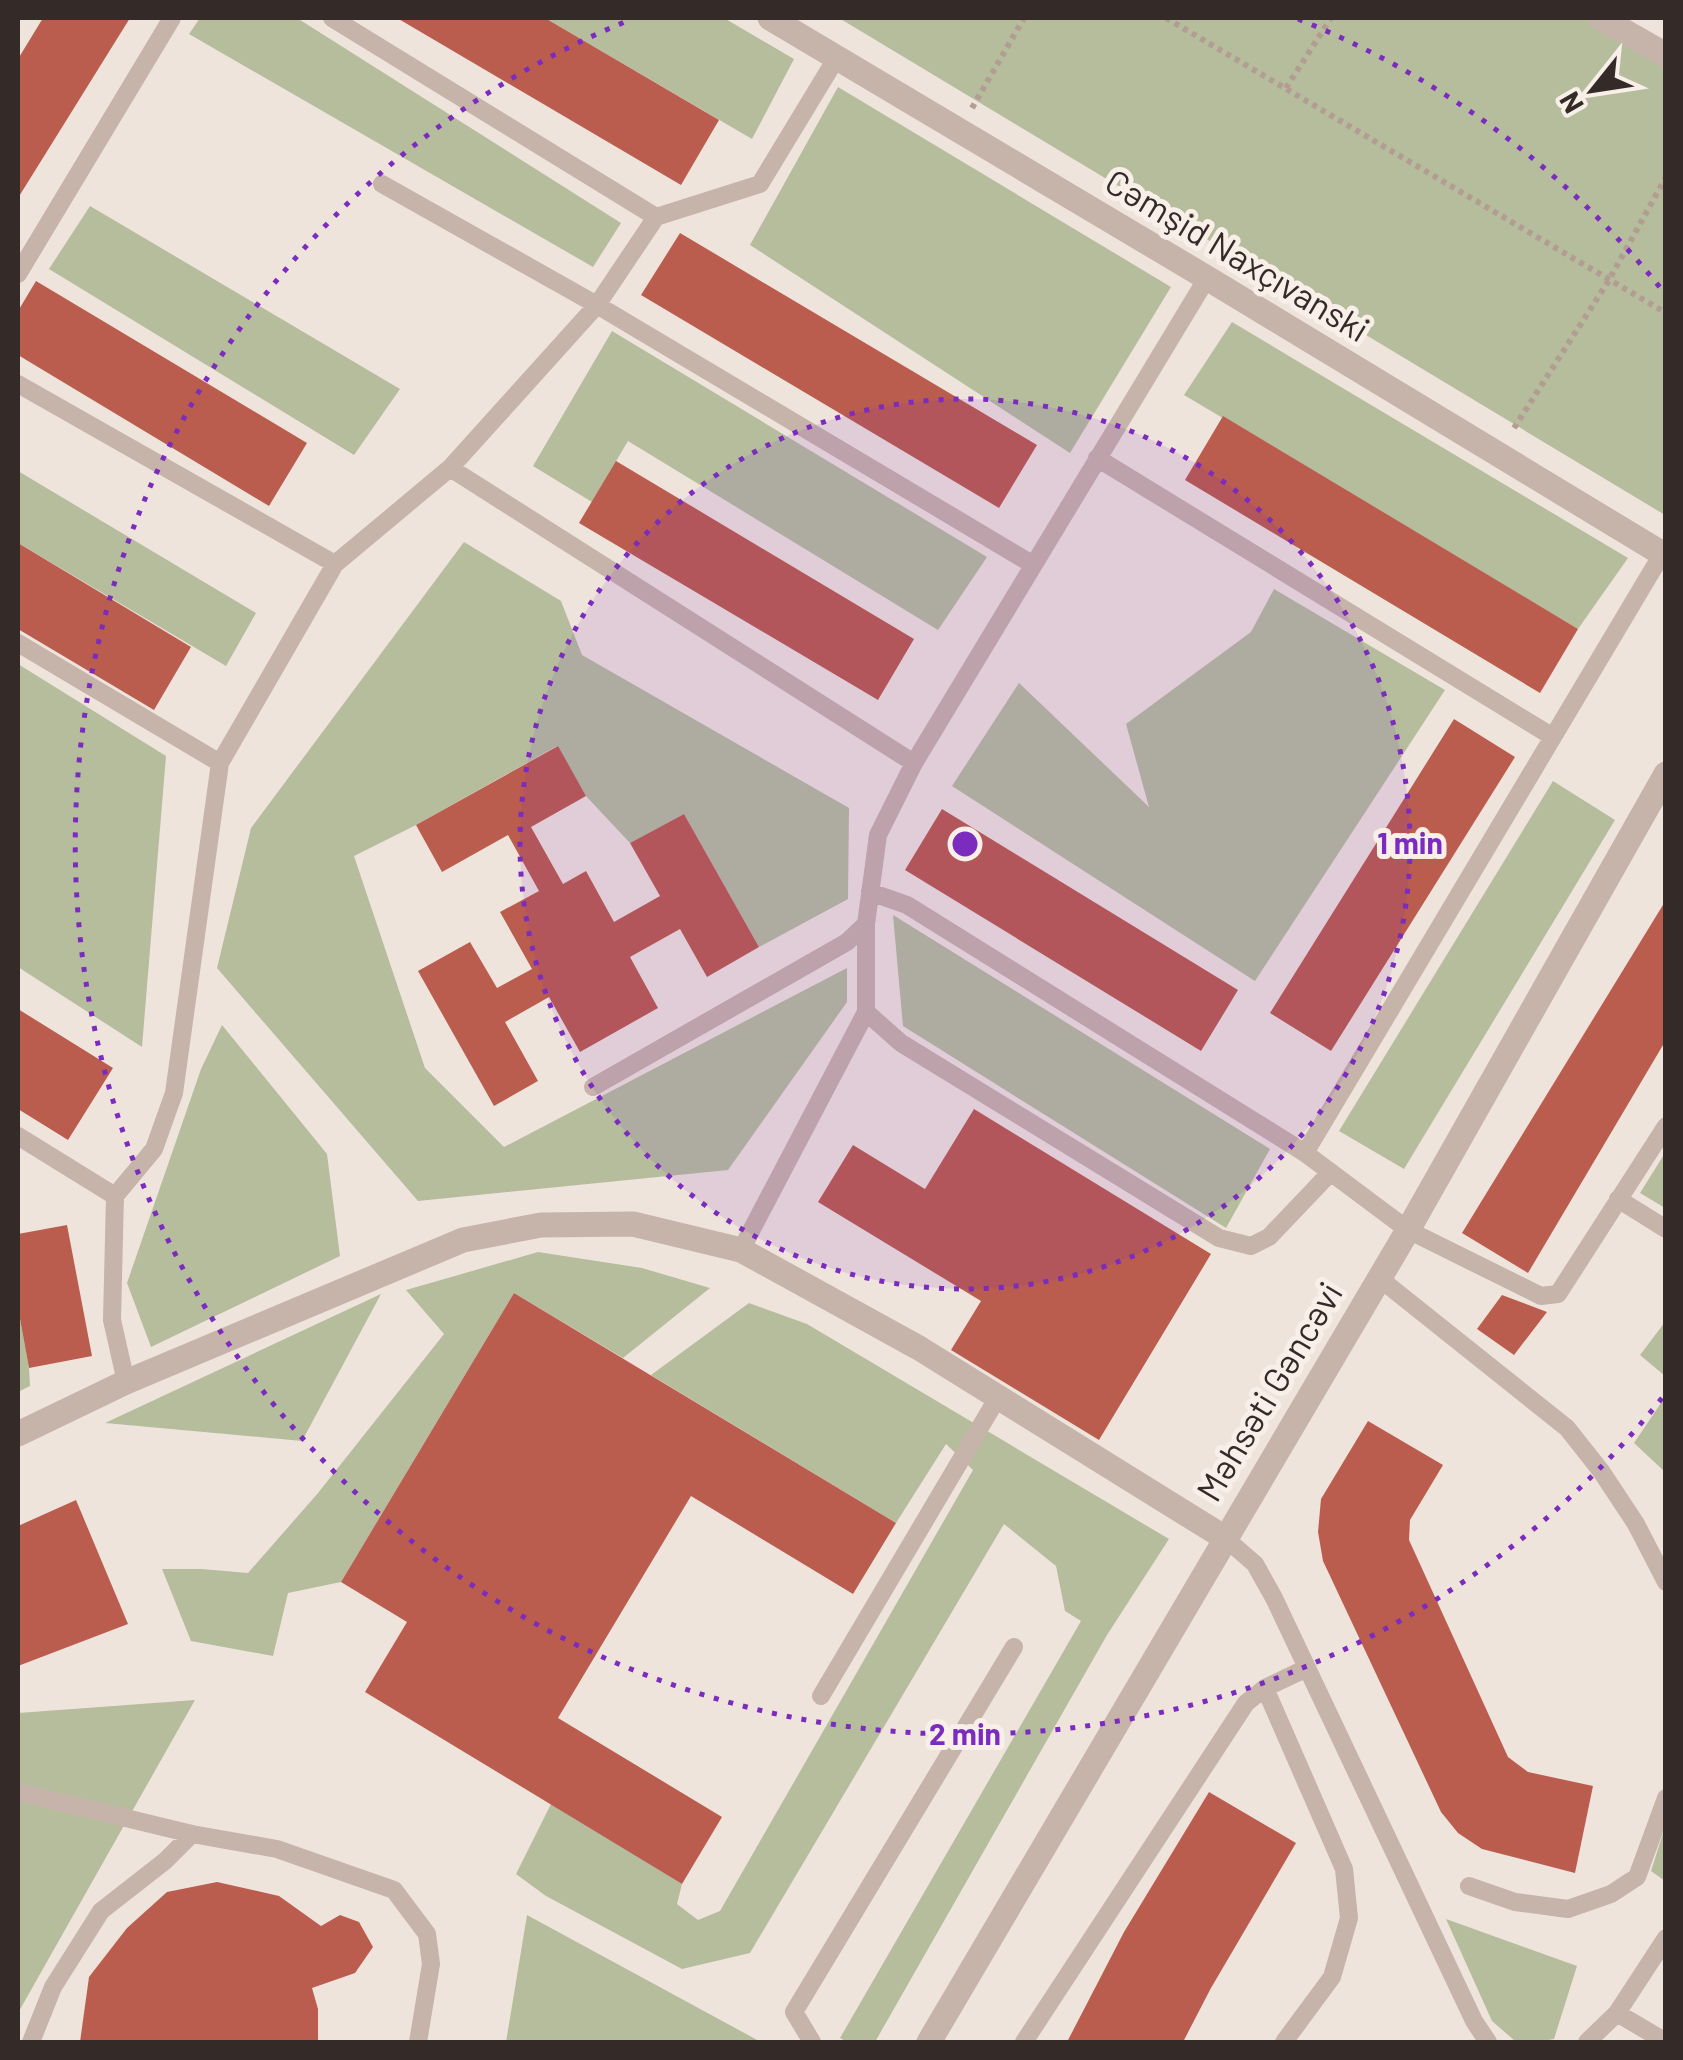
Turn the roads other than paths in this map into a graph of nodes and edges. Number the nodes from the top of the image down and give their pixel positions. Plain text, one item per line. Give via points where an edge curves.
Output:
1 (172, 18) edge
2 (332, 18) edge
3 (770, 18) edge
4 (1601, 18) edge
5 (1666, 55) edge
6 (837, 58) junction
7 (382, 184) dead end
8 (656, 217) junction
9 (18, 274) edge
10 (1207, 278) junction
11 (597, 305) junction
12 (18, 384) edge
13 (1097, 458) junction
14 (450, 468) junction
15 (1664, 555) edge
16 (334, 564) junction
17 (1032, 564) junction
18 (18, 643) edge
19 (1553, 737) junction
20 (914, 762) junction
21 (220, 763) junction
22 (1666, 774) edge
23 (870, 892) junction
24 (866, 924) junction
25 (866, 1012) junction
26 (593, 1087) dead end
27 (1666, 1126) edge
28 (18, 1136) edge
29 (1305, 1154) junction
30 (1330, 1173) junction
31 (115, 1196) junction
32 (1618, 1200) junction
33 (1666, 1229) edge
34 (1408, 1230) junction
35 (741, 1250) junction
36 (1378, 1278) junction
37 (126, 1382) junction
38 (998, 1397) junction
39 (18, 1434) edge
40 (1225, 1538) junction
41 (1666, 1582) edge
42 (1014, 1647) dead end
43 (1307, 1668) junction
44 (1265, 1688) junction
45 (820, 1696) dead end
46 (18, 1792) edge
47 (1666, 1798) edge
48 (192, 1834) junction
49 (1469, 1886) dead end
50 (1666, 1938) edge
51 (1618, 2013) junction
52 (31, 2042) edge
53 (418, 2042) edge
54 (812, 2042) edge
55 (929, 2042) edge
56 (1024, 2042) edge
57 (1284, 2042) edge
58 (1488, 2042) edge
59 (1587, 2042) edge
60 (1666, 2042) edge

1 - 9 lane
2 - 8 lane
3 - 6 street, Cəmşid Naxçıvanski
4 - 5 street
6 - 8 lane via 760,184
6 - 10 street, Cəmşid Naxçıvanski
7 - 11 lane
8 - 11 lane
10 - 13 lane
10 - 15 street, Cəmşid Naxçıvanski
11 - 14 lane
11 - 17 lane
12 - 16 lane
13 - 17 lane
13 - 19 lane
14 - 16 lane
14 - 20 lane
15 - 19 lane
16 - 21 lane
17 - 20 lane
18 - 21 lane
19 - 29 lane
20 - 23 lane via 878,835
21 - 31 lane via 174,1093 154,1149
22 - 34 street, Məhsəti Gəncəvi
23 - 24 lane
23 - 29 lane via 907,905
24 - 25 lane
24 - 26 lane via 847,942
25 - 30 lane via 901,1043 1219,1238 1251,1246 1269,1237
25 - 35 lane
27 - 32 lane
28 - 31 lane
29 - 30 lane
30 - 34 lane
31 - 37 lane via 112,1320
32 - 33 lane
32 - 34 lane via 1558,1294 1541,1296
34 - 36 street, Məhsəti Gəncəvi
35 - 37 street via 633,1224 540,1225 462,1240
35 - 38 street
36 - 40 street, Məhsəti Gəncəvi
36 - 41 lane via 1567,1428 1636,1524
37 - 39 street
38 - 40 street
38 - 45 lane
40 - 43 lane via 1255,1564
40 - 55 street, Məhsəti Gəncəvi
42 - 54 lane via 794,2012
43 - 44 lane
43 - 58 lane
44 - 56 lane via 1246,1702
44 - 57 lane via 1344,1869 1350,1918 1332,1976
46 - 48 lane
47 - 49 lane via 1637,1877 1610,1894 1568,1909 1515,1902
48 - 52 lane via 102,1911 53,1987
48 - 53 lane via 277,1850 394,1890 427,1934 430,1964
50 - 51 lane
51 - 59 lane
51 - 60 lane

